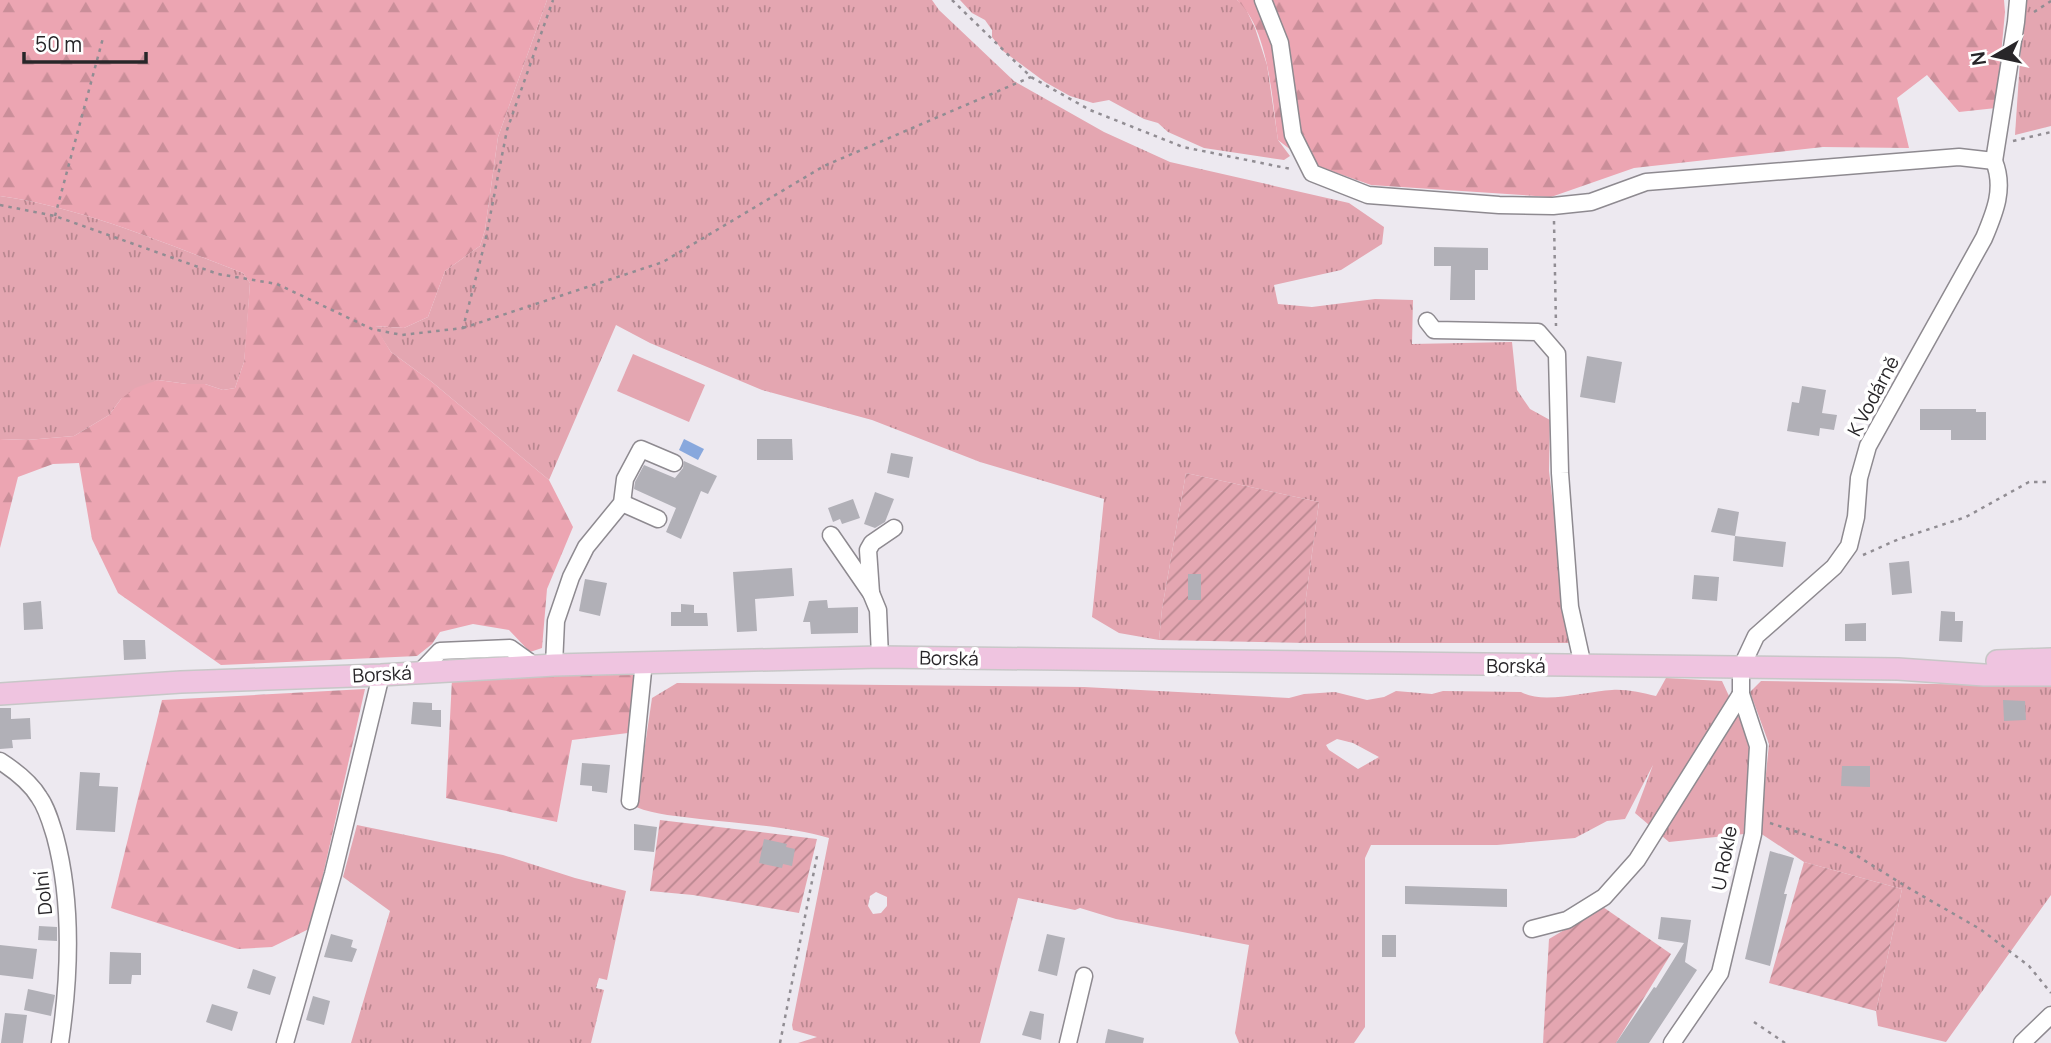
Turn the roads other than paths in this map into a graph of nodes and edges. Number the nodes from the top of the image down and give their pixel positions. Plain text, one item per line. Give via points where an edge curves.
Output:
1 (1263, 0) edge
2 (2018, 0) edge
3 (1994, 161) junction
4 (1427, 321) dead end
5 (674, 463) dead end
6 (622, 503) junction
7 (658, 519) dead end
8 (894, 528) dead end
9 (831, 535) dead end
10 (871, 593) junction
11 (880, 657) junction
12 (2051, 659) edge
13 (644, 661) junction
14 (544, 665) junction
15 (1583, 666) junction
16 (1741, 668) junction
17 (1898, 669) junction
18 (381, 675) junction
19 (2051, 675) edge
20 (0, 694) edge
21 (1741, 694) junction
22 (0, 761) edge
23 (630, 801) dead end
24 (1532, 929) dead end
25 (1084, 976) dead end
26 (2051, 1015) edge
27 (60, 1043) edge
28 (285, 1043) edge
29 (1068, 1043) edge
30 (1672, 1043) edge
31 (2022, 1043) edge

1 - 3 street via 1280,43 1293,135 1312,173 1368,195 1553,206 1591,202 1646,182 1959,157
2 - 3 street, K Vodárně
3 - 16 street, K Vodárně via 1999,173 1998,202 1859,478 1849,546 1834,567 1756,636
4 - 15 street via 1434,330 1538,332 1557,354 1570,607
5 - 6 street via 642,449 625,479
6 - 7 street
6 - 14 street via 586,547 571,578
8 - 10 street via 868,550
9 - 10 street
10 - 11 street via 878,610
11 - 13 main road, Borská
11 - 15 main road, Borská
12 - 17 main road, Borská
13 - 14 main road, Borská
13 - 23 street
14 - 18 main road, Borská
15 - 16 main road, Borská
16 - 17 main road, Borská
16 - 21 street, U Rokle
17 - 19 main road, Borská
18 - 20 main road, Borská
18 - 28 street via 333,874
21 - 24 street via 1637,860 1604,897 1567,920
21 - 30 street, U Rokle via 1758,746 1753,834 1720,973
22 - 27 street, Dolní via 40,798 61,859 68,961
25 - 29 street
26 - 31 street

